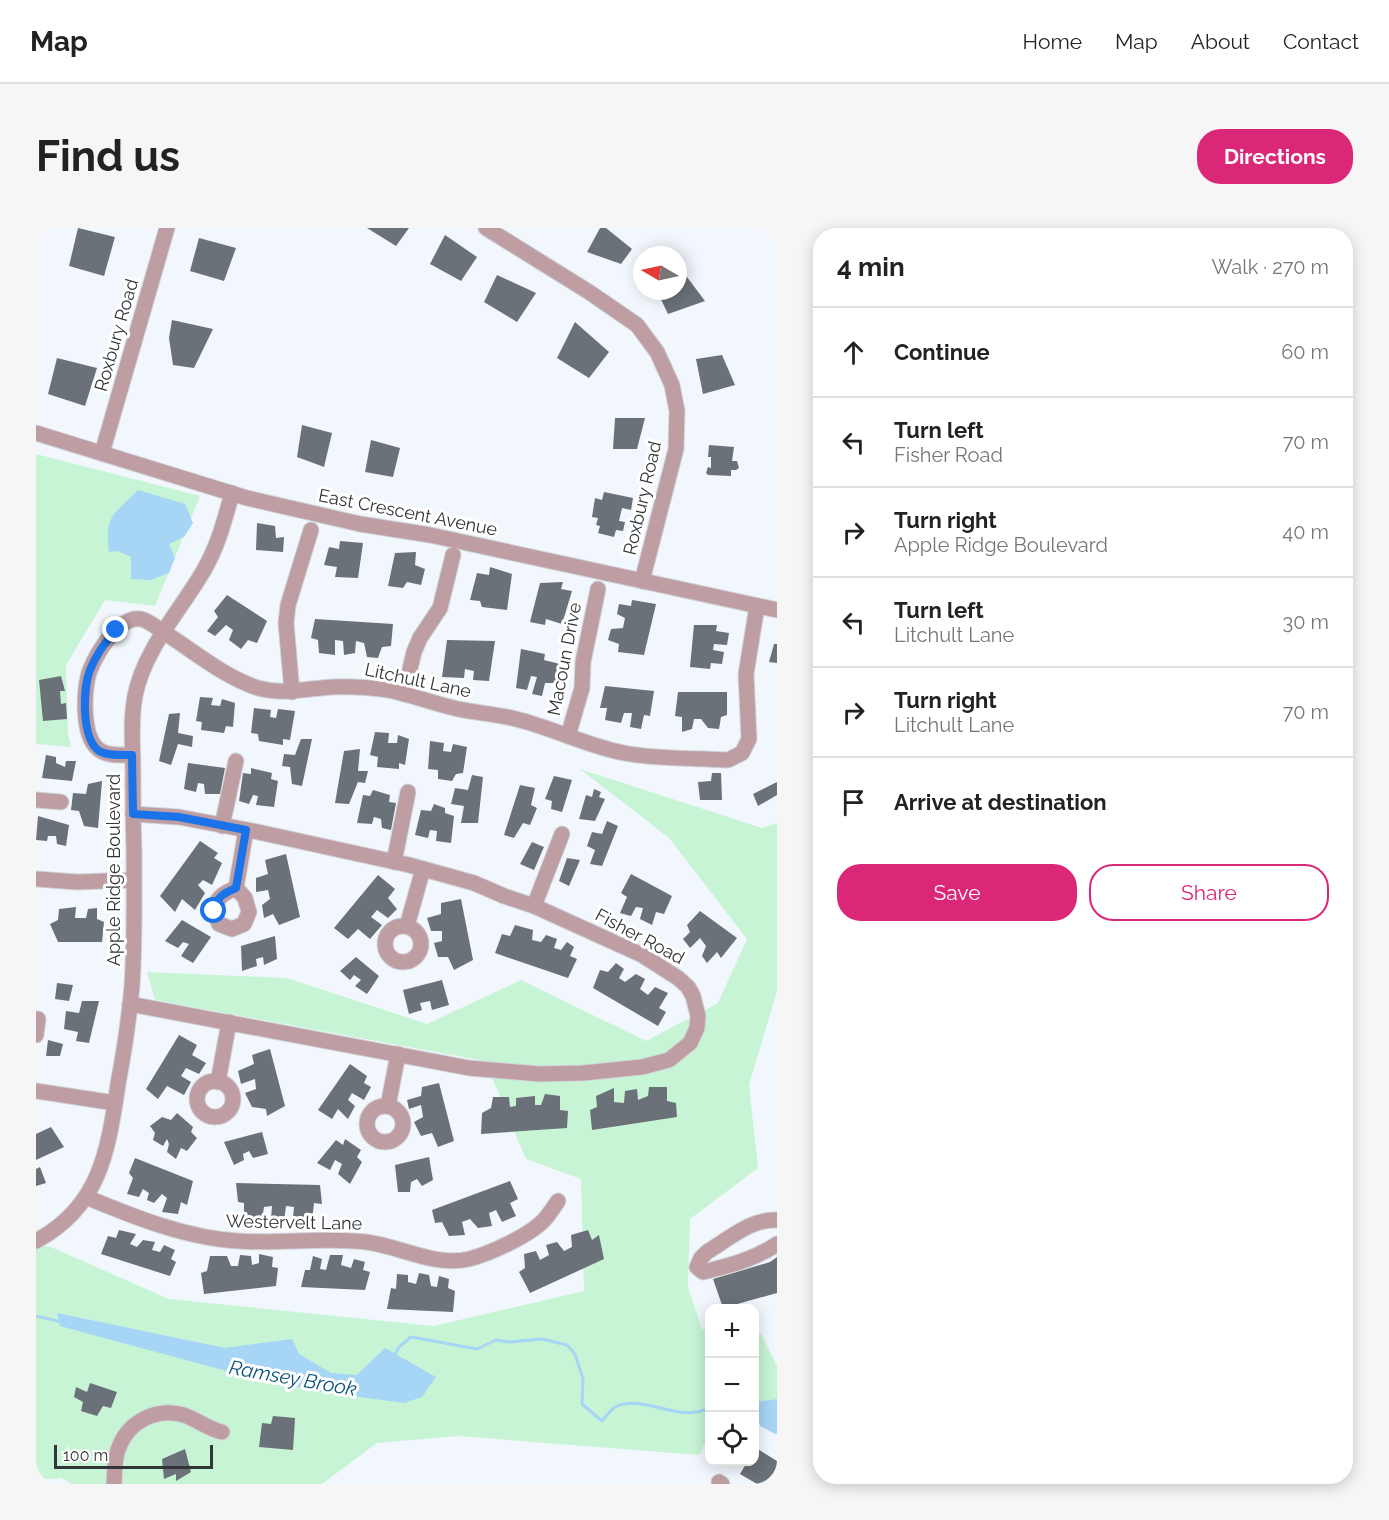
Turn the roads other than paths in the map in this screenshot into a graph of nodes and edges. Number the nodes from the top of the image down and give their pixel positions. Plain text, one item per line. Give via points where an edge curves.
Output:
1 (167, 228) edge
2 (486, 228) edge
3 (36, 433) edge
4 (102, 453) junction
5 (232, 493) junction
6 (311, 530) dead end
7 (453, 555) dead end
8 (642, 581) junction
9 (598, 589) dead end
10 (757, 606) junction
11 (777, 610) edge
12 (164, 632) junction
13 (292, 692) junction
14 (404, 694) junction
15 (568, 736) junction
16 (132, 755) junction
17 (236, 761) dead end
18 (408, 792) dead end
19 (36, 800) edge
20 (61, 802) dead end
21 (133, 814) junction
22 (222, 826) junction
23 (246, 830) junction
24 (562, 834) dead end
25 (394, 862) junction
26 (423, 869) junction
27 (36, 879) edge
28 (134, 880) junction
29 (236, 888) dead end
30 (534, 906) junction
31 (407, 926) dead end
32 (130, 1004) junction
33 (38, 1018) dead end
34 (229, 1022) junction
35 (36, 1035) edge
36 (398, 1054) junction
37 (218, 1082) dead end
38 (36, 1091) edge
39 (115, 1103) junction
40 (388, 1106) dead end
41 (86, 1197) junction
42 (558, 1201) dead end
43 (777, 1220) edge
44 (38, 1236) edge
45 (777, 1244) edge
46 (222, 1432) dead end
47 (114, 1484) edge

1 - 4 street, Roxbury Road
2 - 8 street, Roxbury Road via 637,325 657,352 672,385 677,411 676,449
3 - 4 street, East Crescent Avenue
4 - 5 street, East Crescent Avenue
5 - 8 street, East Crescent Avenue via 360,524
5 - 12 street, Apple Ridge Boulevard via 205,569
6 - 13 street via 288,605
7 - 14 street via 440,608 414,652
8 - 10 street, East Crescent Avenue
9 - 15 street, Macoun Drive via 583,662 582,688
10 - 11 street, East Crescent Avenue
10 - 15 street, Litchult Lane via 746,674 749,739 736,758 627,754
12 - 13 street, Litchult Lane via 244,683
12 - 16 street, Apple Ridge Boulevard via 135,694
12 - 16 street, Litchult Lane via 141,619 126,621 105,642 89,672 85,708 89,736 107,754
13 - 14 street, Litchult Lane via 354,686
14 - 15 street, Litchult Lane via 461,710 516,719
16 - 21 street, Apple Ridge Boulevard
17 - 22 street
18 - 25 street
19 - 20 street
21 - 22 street, Fisher Road via 179,817
21 - 28 street, Apple Ridge Boulevard
22 - 23 street, Fisher Road
23 - 25 street, Fisher Road
23 - 29 street
24 - 30 street
25 - 26 street, Fisher Road
26 - 30 street, Fisher Road
26 - 31 street
27 - 28 street
28 - 32 street, Apple Ridge Boulevard
30 - 36 street, Fisher Road via 642,955 678,978 688,987 697,1007 697,1028 690,1043 669,1060 657,1064 583,1073 504,1072
32 - 34 street, Fisher Road
32 - 39 street, Apple Ridge Boulevard
33 - 35 street
34 - 36 street, Fisher Road
34 - 37 street
36 - 40 street
38 - 39 street
39 - 41 street, Apple Ridge Boulevard via 102,1166
41 - 42 street, Westervelt Lane via 122,1212 217,1239 345,1240 450,1261 469,1259 524,1235 544,1220
41 - 44 street, Apple Ridge Boulevard via 70,1216
43 - 45 street via 754,1223 707,1251 697,1267 703,1272 727,1267
46 - 47 street via 174,1413 140,1420 118,1448

